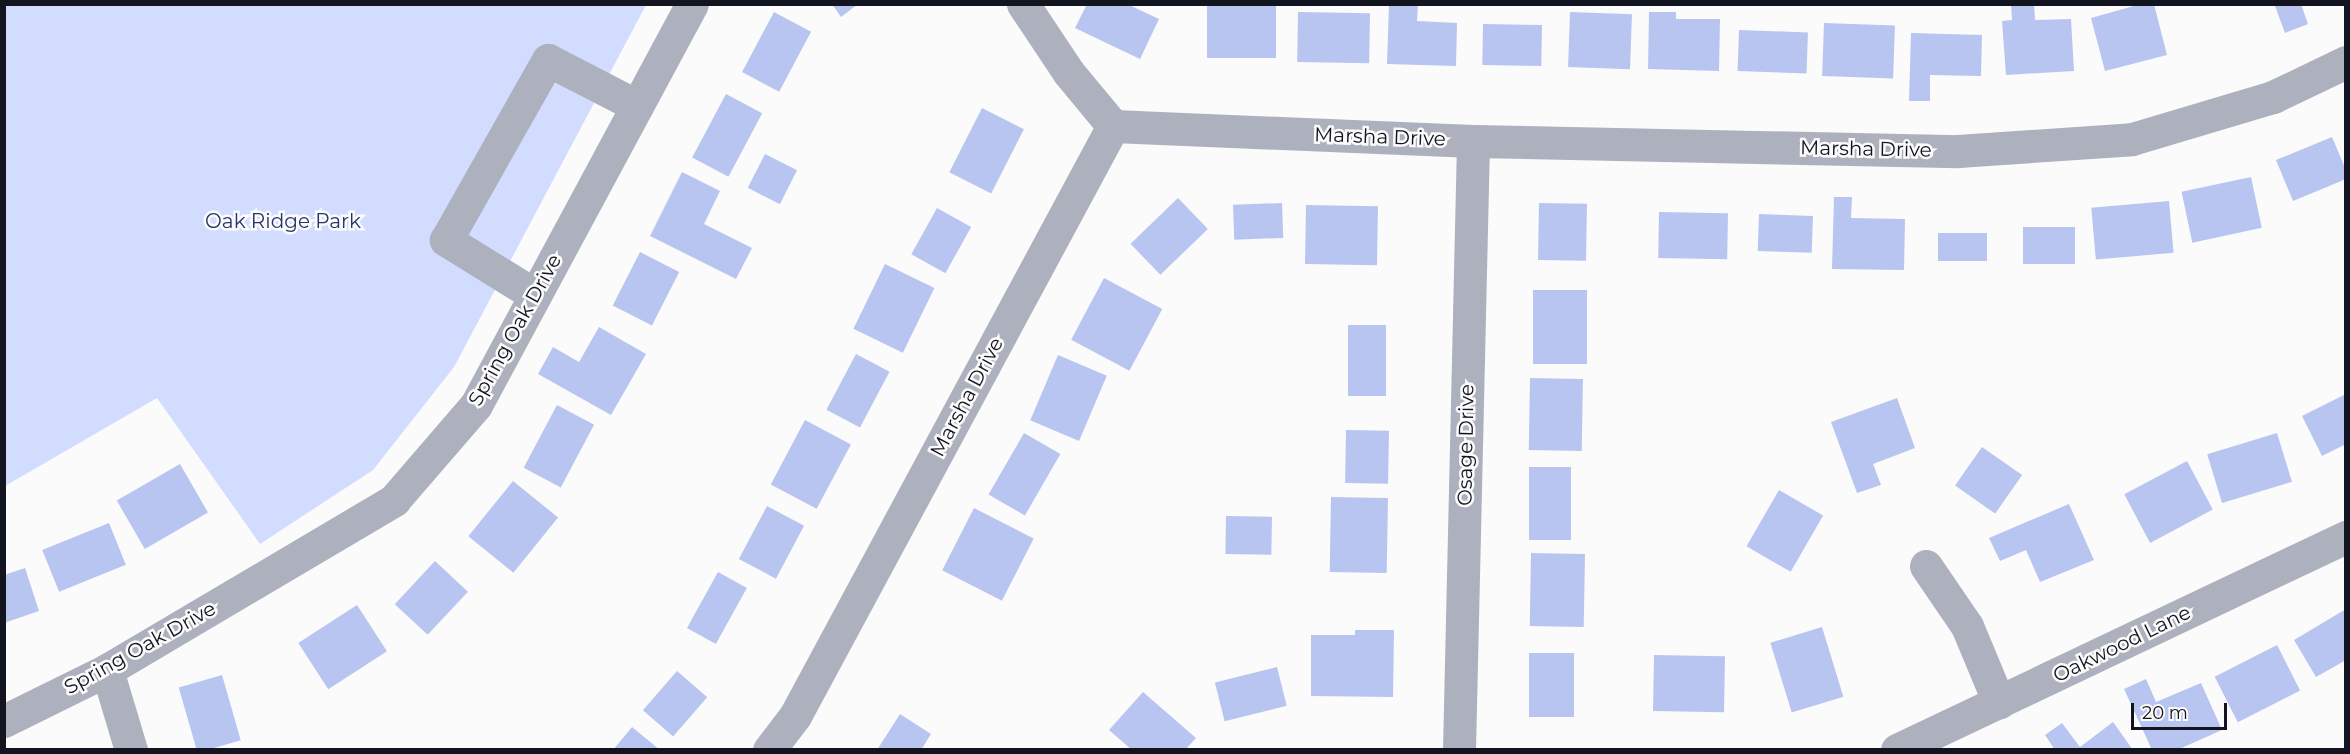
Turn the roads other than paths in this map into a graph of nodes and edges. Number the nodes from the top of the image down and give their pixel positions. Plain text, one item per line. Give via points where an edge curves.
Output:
1 (692, 4) edge
2 (1023, 4) edge
3 (2346, 62) edge
4 (637, 106) junction
5 (1113, 126) junction
6 (1473, 141) junction
7 (535, 295) junction
8 (2346, 537) edge
9 (1926, 566) dead end
10 (107, 670) junction
11 (1999, 703) junction
12 (4, 721) edge
13 (131, 750) edge
14 (769, 750) edge
15 (1459, 750) edge
16 (1897, 750) edge

1 - 4 street, Spring Oak Drive
2 - 5 street via 1069,73
3 - 6 street, Marsha Drive via 2273,97 2132,139 1958,151
4 - 7 street, Spring Oak Drive
4 - 7 street via 548,60 446,240
5 - 6 street, Marsha Drive
5 - 14 street, Marsha Drive via 795,716
6 - 15 street, Osage Drive
7 - 10 street, Spring Oak Drive via 476,405 394,500
8 - 11 street, Oakwood Lane
9 - 11 street via 1967,626
10 - 12 street, Spring Oak Drive
10 - 13 street
11 - 16 street, Oakwood Lane

